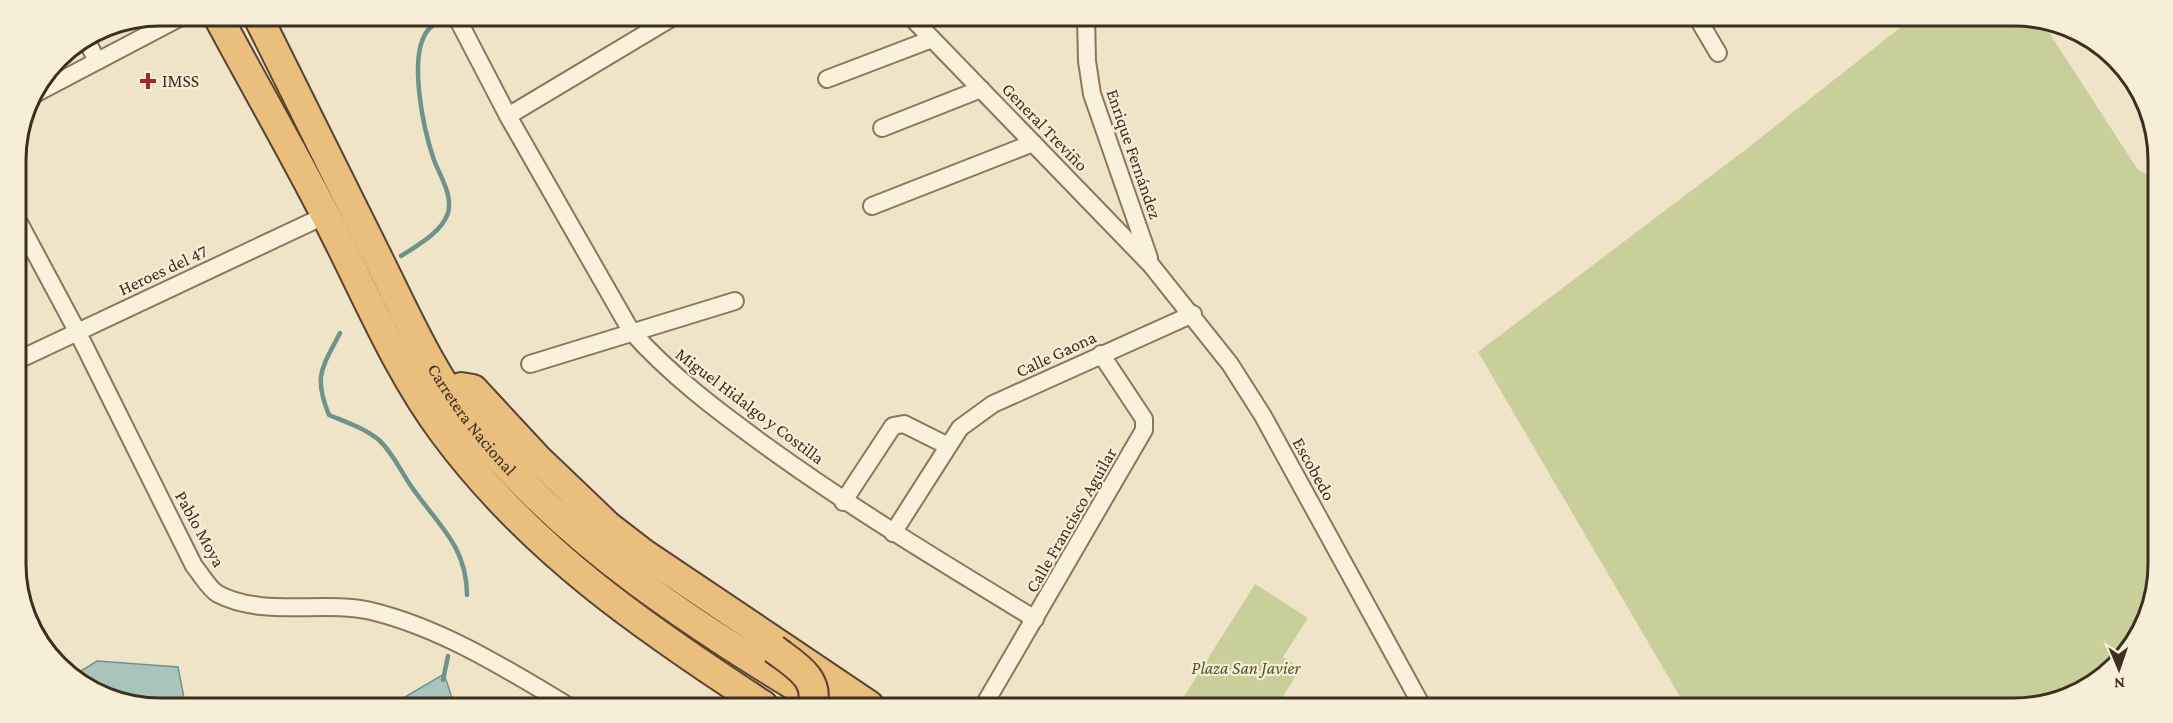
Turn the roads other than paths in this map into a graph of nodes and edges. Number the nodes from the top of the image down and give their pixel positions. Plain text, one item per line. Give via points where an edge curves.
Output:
1 (164, 26) edge
2 (223, 26) edge
3 (262, 26) edge
4 (461, 26) edge
5 (658, 26) edge
6 (920, 26) edge
7 (1086, 26) edge
8 (1702, 26) edge
9 (932, 39) junction
10 (89, 46) edge
11 (1718, 53) dead end
12 (97, 62) junction
13 (827, 79) dead end
14 (46, 88) edge
15 (981, 89) junction
16 (508, 116) junction
17 (882, 128) dead end
18 (1033, 143) junction
19 (872, 206) dead end
20 (326, 215) junction
21 (26, 236) edge
22 (1151, 265) junction
23 (735, 301) dead end
24 (374, 311) junction
25 (1193, 314) junction
26 (77, 331) junction
27 (631, 332) junction
28 (1101, 354) junction
29 (26, 356) edge
30 (429, 362) junction
31 (531, 364) dead end
32 (461, 387) junction
33 (948, 446) junction
34 (843, 502) junction
35 (893, 533) junction
36 (1035, 619) junction
37 (1417, 697) edge
38 (555, 698) edge
39 (720, 698) edge
40 (752, 698) edge
41 (813, 698) edge
42 (814, 698) edge
43 (858, 698) edge
44 (988, 698) edge

1 - 12 street
2 - 20 highway, Carretera Nacional
3 - 30 highway, Carretera Nacional
4 - 16 street, Miguel Hidalgo y Costilla
5 - 16 street
6 - 9 street, General Treviño
7 - 22 street, Enrique Fernández via 1092,94
8 - 11 street
9 - 13 street
9 - 15 street, General Treviño
10 - 12 street
12 - 14 street
15 - 17 street
15 - 18 street, General Treviño
16 - 27 street, Miguel Hidalgo y Costilla
18 - 19 street
18 - 22 street, General Treviño
20 - 24 highway, Carretera Nacional
20 - 26 street, Heroes del 47
21 - 26 street, Pablo Moya
22 - 25 street, Escobedo
23 - 27 street
24 - 39 highway via 374,342 384,365 414,416 486,508 596,612
24 - 40 highway, Carretera Nacional via 427,409 519,520 629,615
25 - 28 street, Calle Gaona
25 - 37 street, Escobedo via 1263,416
26 - 29 street, Heroes del 47
26 - 38 street, Pablo Moya via 194,566 216,593 258,607 317,606 371,611 439,634
27 - 31 street
27 - 34 street, Miguel Hidalgo y Costilla via 703,400
28 - 33 street, Calle Gaona via 993,404 960,428
28 - 36 street, Calle Francisco Aguilar via 1144,419 1144,430
30 - 32 highway
30 - 42 highway, Carretera Nacional via 490,446 567,526 722,642
32 - 41 highway, bridge via 540,472 617,544 700,604 774,649 807,676
32 - 43 highway via 473,389 537,458 626,539 721,608
33 - 34 street via 904,424 893,426
33 - 35 street, Calle Gaona
34 - 35 street, Miguel Hidalgo y Costilla
35 - 36 street, Miguel Hidalgo y Costilla
36 - 44 street, Calle Francisco Aguilar

